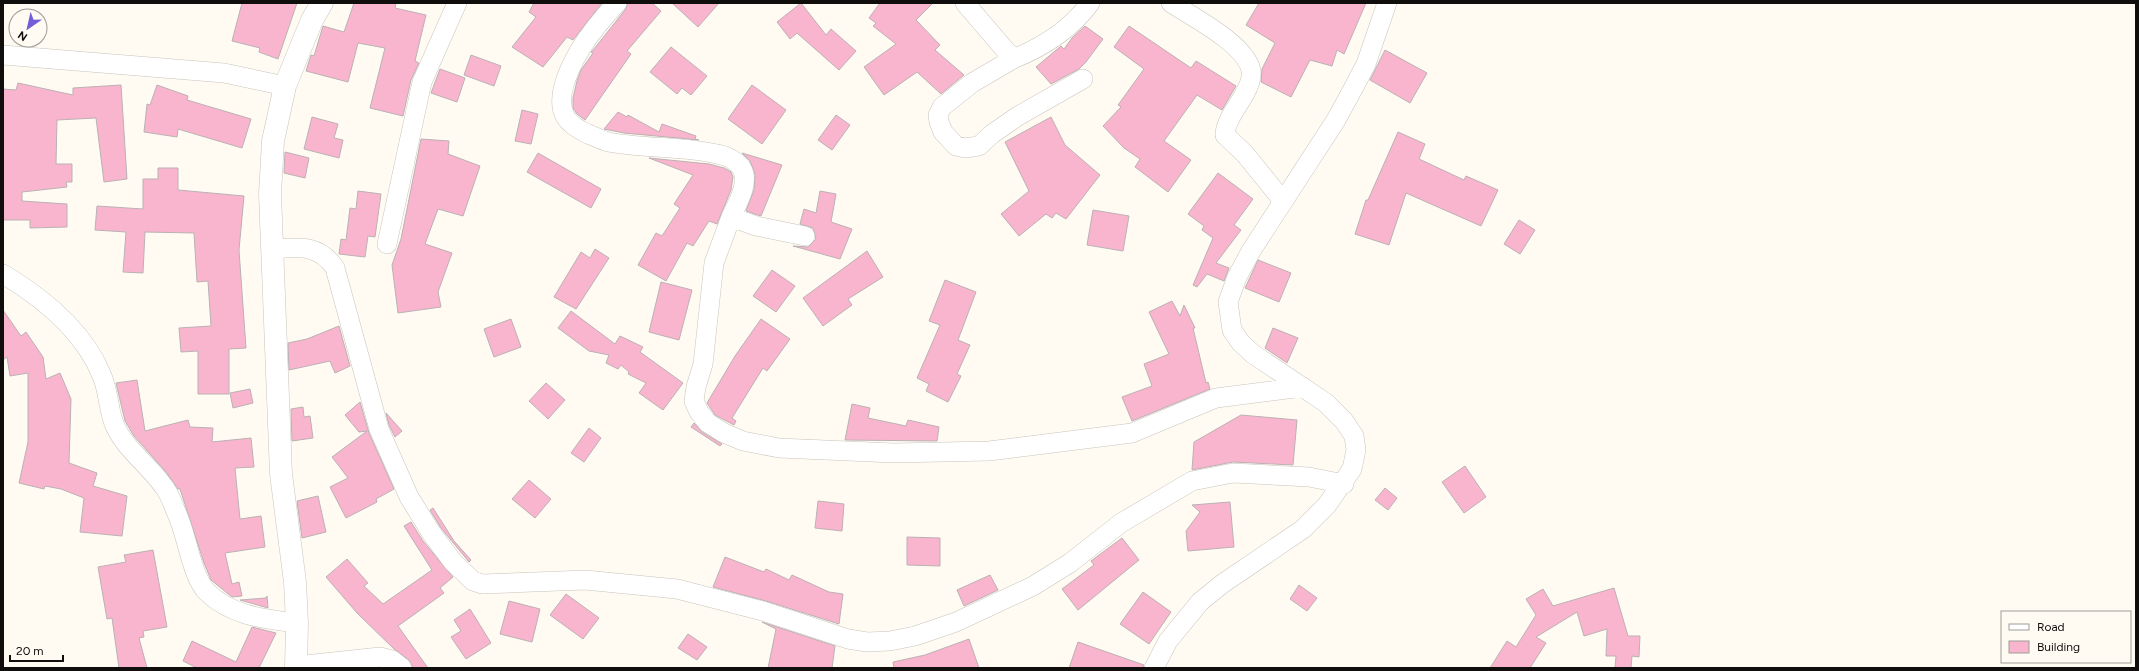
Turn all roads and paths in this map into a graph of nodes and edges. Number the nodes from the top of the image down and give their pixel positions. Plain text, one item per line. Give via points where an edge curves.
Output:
1 (322, 3) edge
2 (457, 3) edge
3 (617, 3) edge
4 (965, 3) edge
5 (1090, 3) edge
6 (1172, 3) edge
7 (1387, 3) edge
8 (3, 55) edge
9 (1013, 59) junction
10 (1083, 79) dead end
11 (286, 86) junction
12 (1282, 201) junction
13 (730, 217) junction
14 (805, 236) dead end
15 (387, 244) dead end
16 (272, 249) junction
17 (3, 274) edge
18 (1303, 387) junction
19 (1344, 484) junction
20 (297, 623) junction
21 (296, 667) edge
22 (402, 668) edge
23 (1154, 668) edge

1 - 11 street via 312,20
2 - 15 street via 422,82
3 - 13 street via 593,30 569,70 560,102 562,113 569,122 581,130 606,141 726,157 742,169 744,177 743,189
4 - 9 street
5 - 9 street via 1083,13 1049,42
6 - 12 street via 1230,42 1249,63 1250,84 1228,124 1225,135 1245,154
7 - 12 street via 1357,81 1336,120
8 - 11 street via 224,73
9 - 10 street via 972,83 942,107 938,115 939,122 943,132 956,146 979,146 1018,116
11 - 16 street via 274,141 270,194
12 - 18 street via 1237,277 1228,302 1232,330 1241,342 1253,354
13 - 14 street via 756,226
13 - 18 street via 714,263 704,357 694,401 708,423 743,441 779,448 894,453 989,451 1132,433 1216,398
16 - 19 street via 308,248 322,253 335,268 378,429 409,497 453,562 473,581 482,584 585,580 677,589 762,611 848,639 867,642 890,641 915,636 956,622 1033,586 1070,563 1121,523 1192,480 1233,473 1309,477
16 - 20 street via 281,474 295,582
17 - 20 street via 27,288 66,322 87,348 102,376 115,425 129,449 165,487 182,524 198,580 207,592 229,608 254,617
18 - 19 street via 1326,402 1354,436 1356,450 1352,469
19 - 23 street via 1303,529 1200,602 1168,642
20 - 21 street
21 - 22 street via 380,657 392,660

